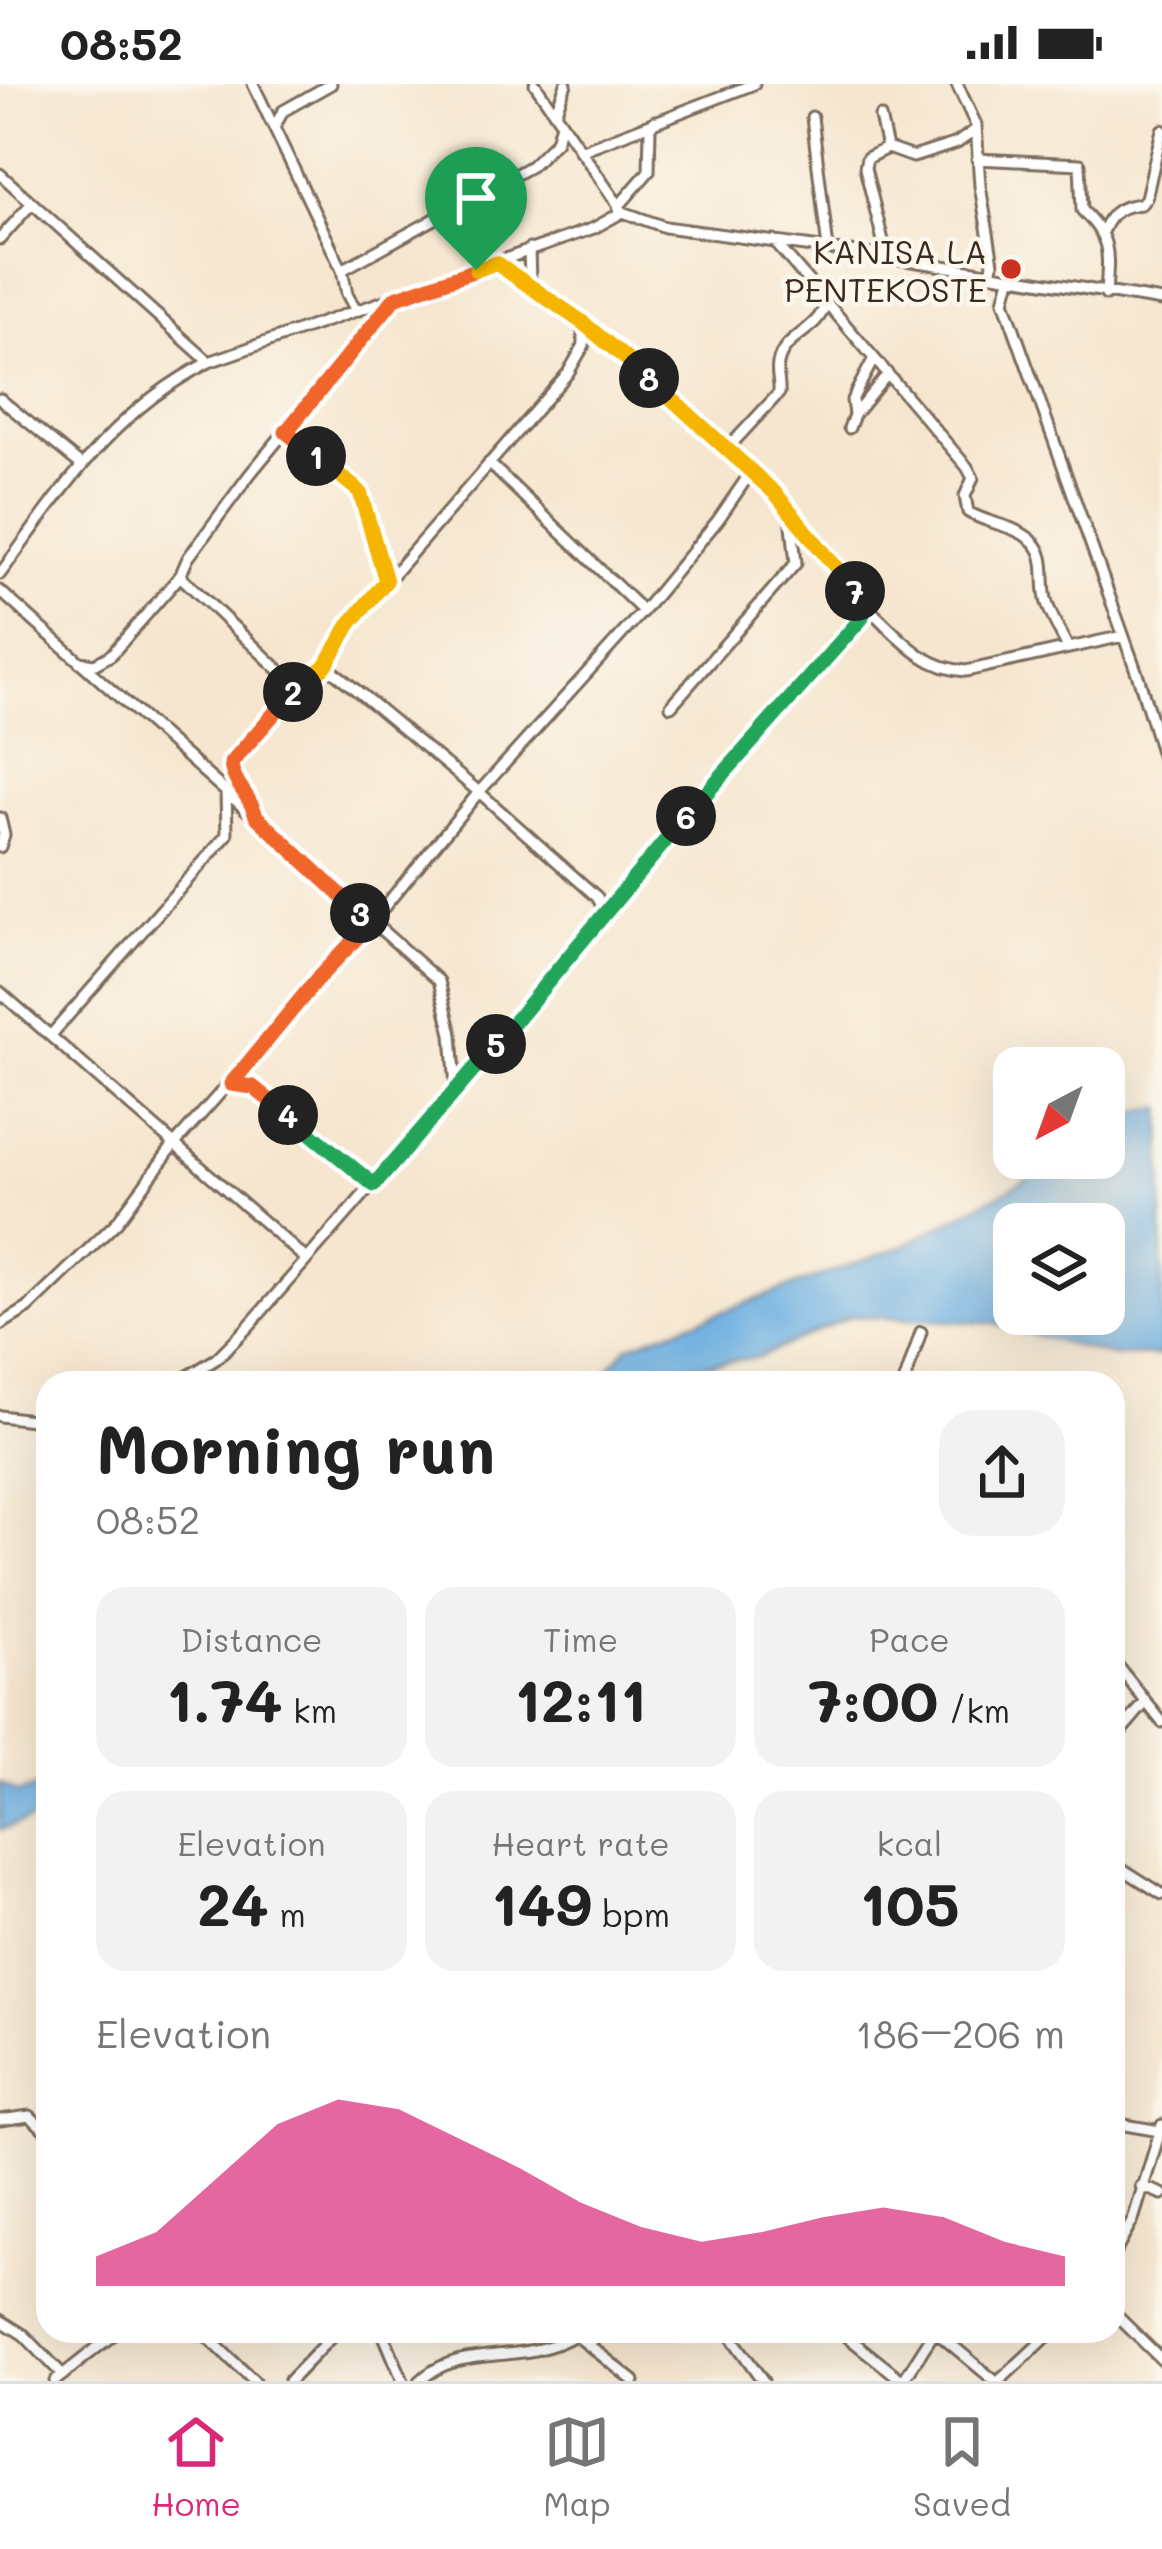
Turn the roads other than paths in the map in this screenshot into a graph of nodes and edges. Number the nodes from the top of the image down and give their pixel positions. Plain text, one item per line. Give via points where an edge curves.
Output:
1 (254, 84) edge
2 (331, 84) edge
3 (535, 84) edge
4 (566, 84) edge
5 (754, 84) edge
6 (957, 84) edge
7 (265, 110) junction
8 (283, 111) junction
9 (812, 117) dead end
10 (880, 117) dead end
11 (558, 118) junction
12 (655, 121) junction
13 (976, 125) junction
14 (274, 128) junction
15 (1162, 130) edge
16 (886, 148) junction
17 (580, 151) junction
18 (977, 159) junction
19 (0, 174) edge
20 (31, 205) junction
21 (620, 209) junction
22 (1103, 230) junction
23 (0, 239) edge
24 (774, 241) junction
25 (529, 249) junction
26 (827, 249) junction
27 (886, 257) junction
28 (496, 263) junction
29 (342, 270) junction
30 (991, 275) junction
31 (1010, 279) junction
32 (530, 283) junction
33 (1106, 295) junction
34 (395, 298) junction
35 (1162, 301) edge
36 (826, 305) junction
37 (356, 310) junction
38 (582, 322) junction
39 (873, 360) junction
40 (209, 362) junction
41 (886, 376) junction
42 (0, 399) edge
43 (854, 415) junction
44 (849, 428) dead end
45 (286, 432) junction
46 (728, 448) junction
47 (489, 464) junction
48 (81, 465) junction
49 (751, 472) junction
50 (790, 511) junction
51 (0, 574) edge
52 (180, 576) junction
53 (386, 581) junction
54 (0, 591) edge
55 (866, 606) junction
56 (643, 611) junction
57 (1123, 636) junction
58 (1068, 648) junction
59 (79, 662) junction
60 (326, 665) junction
61 (297, 687) junction
62 (671, 706) dead end
63 (1162, 755) edge
64 (226, 790) junction
65 (479, 792) junction
66 (256, 816) junction
67 (0, 818) edge
68 (0, 848) edge
69 (607, 914) junction
70 (371, 923) junction
71 (0, 992) edge
72 (51, 1035) junction
73 (231, 1084) junction
74 (456, 1091) junction
75 (173, 1146) junction
76 (374, 1185) junction
77 (306, 1259) junction
78 (0, 1325) edge
79 (921, 1332) dead end
80 (196, 1371) edge
81 (908, 1371) edge
82 (0, 1416) edge
83 (36, 1420) edge
84 (1125, 1677) edge
85 (1144, 1703) junction
86 (1162, 1722) edge
87 (1125, 1726) edge
88 (1125, 1871) edge
89 (1162, 1894) edge
90 (0, 2120) edge
91 (36, 2122) edge
92 (1125, 2124) edge
93 (1161, 2128) edge
94 (1142, 2186) junction
95 (1162, 2194) edge
96 (1125, 2233) edge
97 (0, 2320) edge
98 (1125, 2324) edge
99 (104, 2343) edge
100 (214, 2343) edge
101 (325, 2343) edge
102 (387, 2343) edge
103 (554, 2343) edge
104 (736, 2343) edge
105 (855, 2343) edge
106 (926, 2343) edge
107 (950, 2343) edge
108 (1040, 2343) edge
109 (589, 2344) edge
110 (1162, 2360) edge
111 (60, 2379) edge
112 (254, 2381) edge
113 (289, 2381) edge
114 (404, 2381) edge
115 (420, 2381) edge
116 (634, 2381) edge
117 (763, 2381) edge
118 (903, 2381) edge
119 (997, 2381) edge

1 - 7 street
2 - 8 street
3 - 11 street
4 - 11 street
5 - 12 street
6 - 13 street
7 - 8 street
7 - 14 street
8 - 14 street
9 - 26 street
10 - 16 street
11 - 17 street
11 - 29 street via 556,141 531,166
12 - 17 street
12 - 21 street via 649,171
13 - 16 street via 971,135 922,155
13 - 18 street
14 - 29 street
15 - 22 street via 1145,198 1121,206
16 - 27 street via 865,168
17 - 21 street
18 - 22 street via 1080,164 1082,210
18 - 30 street
19 - 20 street
20 - 23 street
20 - 40 street
21 - 24 street via 665,227
21 - 25 street via 594,228
22 - 33 street
24 - 26 street
24 - 36 street
25 - 28 street
25 - 32 street
26 - 27 street
27 - 30 street
28 - 32 street
28 - 34 street
29 - 37 street
30 - 31 street
31 - 33 street
31 - 57 street via 1004,301
32 - 38 street
33 - 35 street
34 - 37 street
34 - 45 street
36 - 39 street
36 - 46 street via 816,326 783,351 778,393
37 - 40 street
38 - 46 street
38 - 47 street via 580,357
39 - 41 street
39 - 43 street via 852,400
40 - 48 street via 135,408
41 - 43 street
41 - 58 street via 967,467 968,512 1038,546 1045,596
42 - 48 street
43 - 44 street
45 - 52 street
45 - 53 street via 360,492
46 - 49 street
47 - 53 street
47 - 56 street
48 - 51 street
49 - 50 street
49 - 56 street
50 - 55 street
50 - 62 street via 796,563
52 - 59 street via 107,659
52 - 61 street
53 - 60 street
54 - 59 street
55 - 58 street via 947,670
55 - 69 street
56 - 65 street
57 - 58 street
57 - 63 street
59 - 64 street
60 - 61 street
60 - 65 street
61 - 66 street via 231,763
64 - 66 street
64 - 72 street via 227,835
65 - 69 street
65 - 70 street
66 - 70 street
67 - 68 street
69 - 74 street
70 - 73 street
70 - 74 street via 439,981
71 - 72 street
72 - 75 street
73 - 75 street
73 - 76 street via 260,1091
74 - 76 street
75 - 77 street
75 - 78 street via 117,1222
76 - 77 street
77 - 80 street
79 - 81 street
82 - 83 street
84 - 85 street
85 - 86 street
85 - 87 street
88 - 89 street
90 - 91 street
92 - 93 street
93 - 94 street
94 - 95 street
94 - 96 street
97 - 111 street via 24,2335
98 - 110 street
99 - 111 street
100 - 112 street
101 - 113 street
102 - 114 street
103 - 115 street via 536,2353 451,2361
104 - 117 street
105 - 118 street
106 - 118 street
107 - 119 street
108 - 119 street
109 - 116 street

